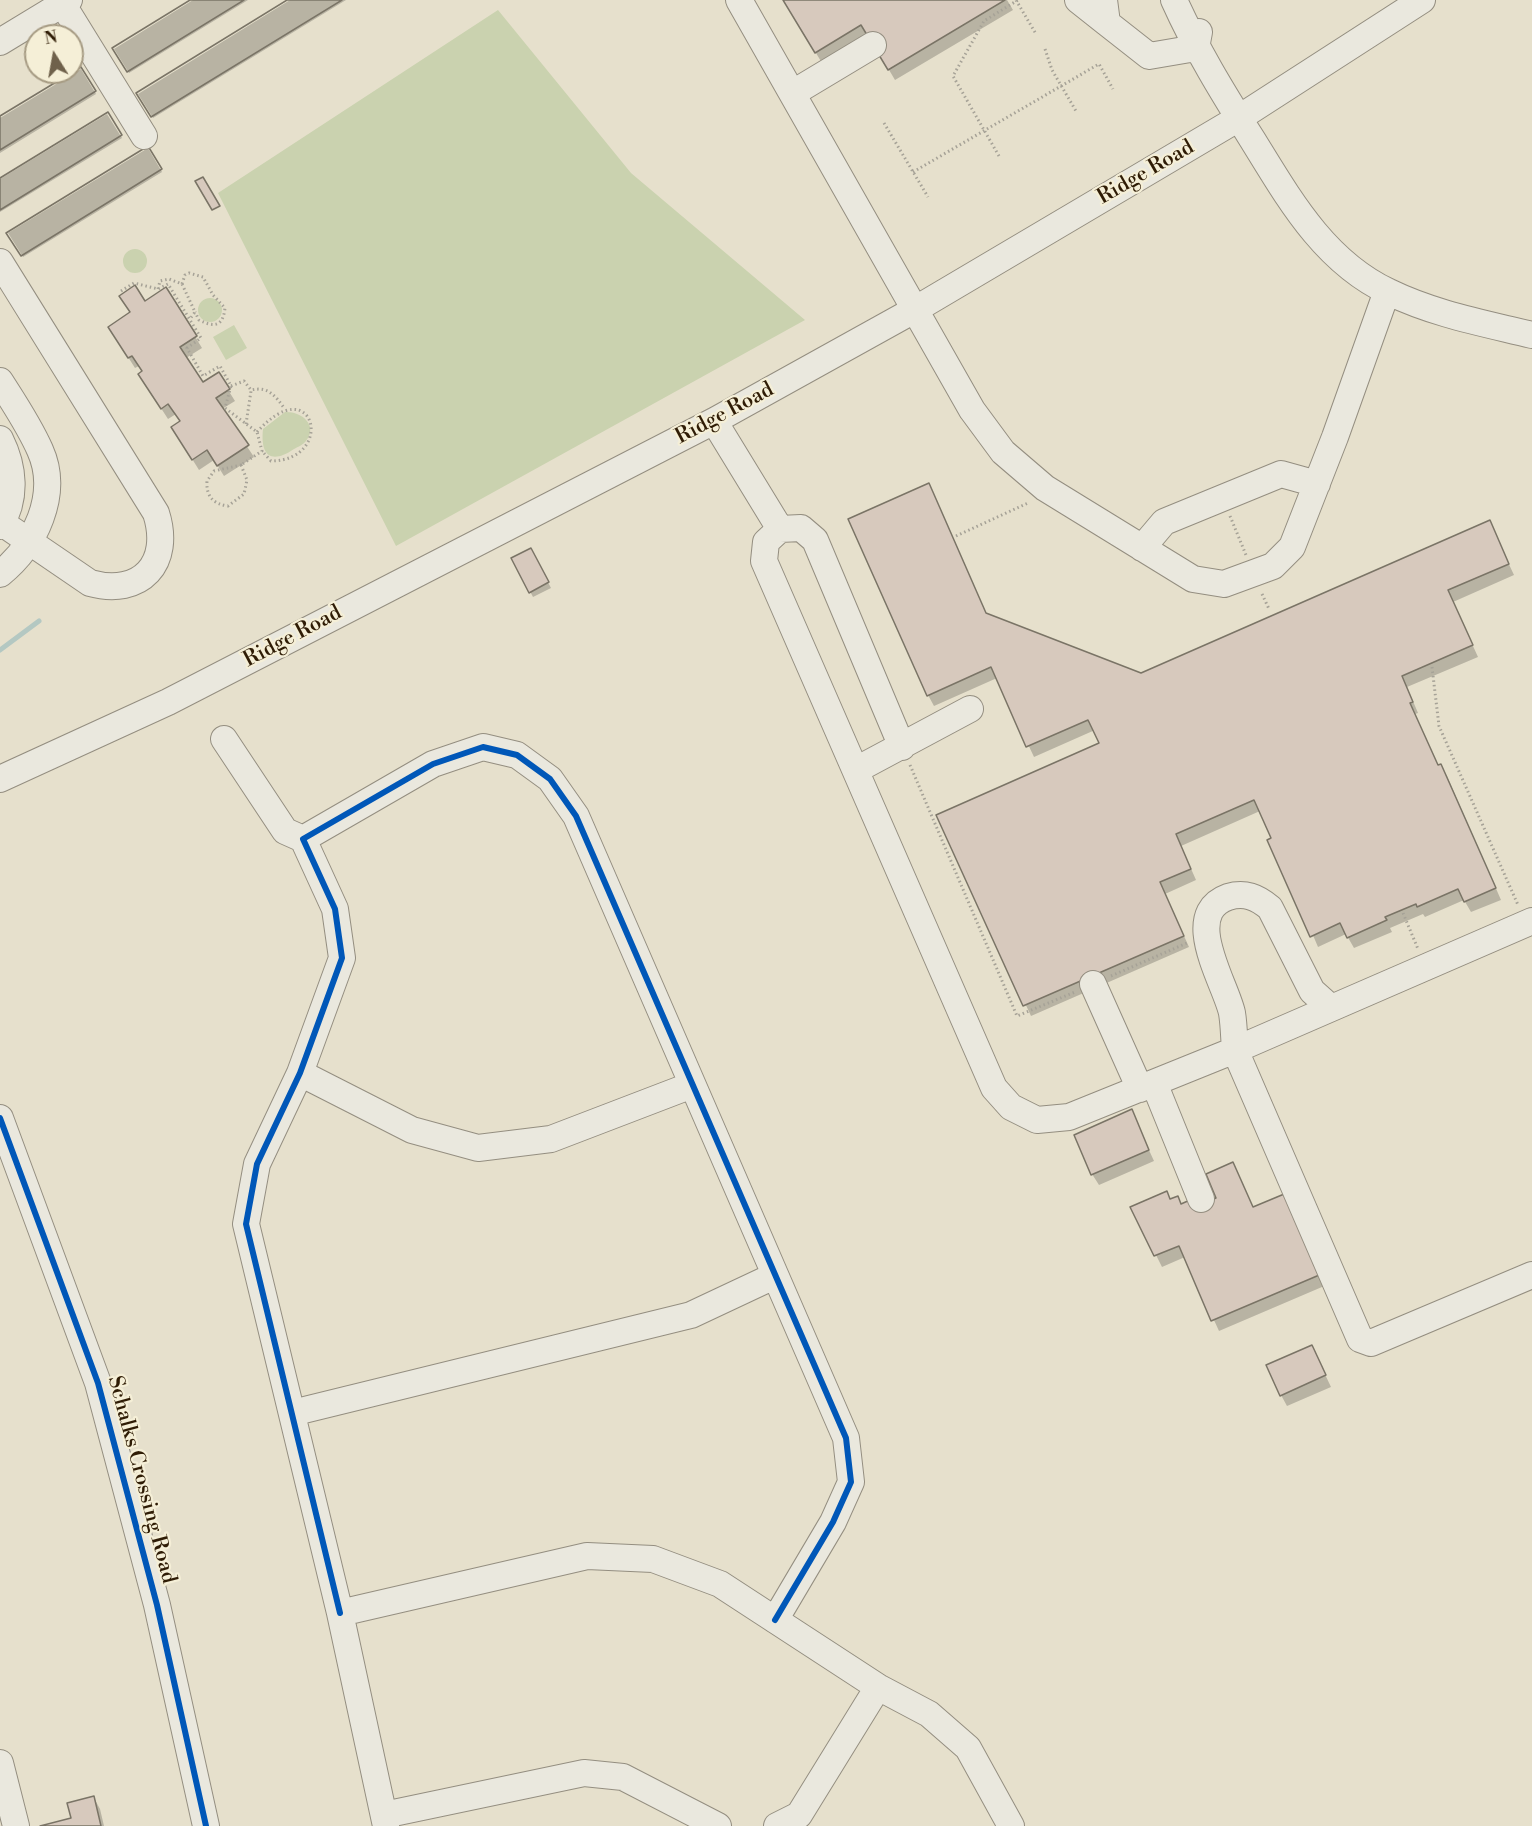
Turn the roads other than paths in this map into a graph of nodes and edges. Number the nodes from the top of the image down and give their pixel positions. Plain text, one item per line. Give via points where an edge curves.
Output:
1 (739, 0) edge
2 (1078, 0) edge
3 (1174, 0) edge
4 (1193, 0) edge
5 (1422, 0) edge
6 (63, 1) edge
7 (1105, 11) edge
8 (0, 42) edge
9 (873, 45) dead end
10 (1196, 48) junction
11 (793, 93) junction
12 (1239, 118) junction
13 (144, 136) dead end
14 (0, 262) edge
15 (1387, 291) junction
16 (916, 309) junction
17 (1532, 335) edge
18 (0, 381) edge
19 (714, 421) junction
20 (0, 439) edge
21 (1317, 484) junction
22 (1, 524) edge
23 (780, 529) junction
24 (29, 543) junction
25 (1142, 548) junction
26 (0, 574) edge
27 (970, 709) dead end
28 (224, 739) dead end
29 (902, 747) junction
30 (856, 770) junction
31 (0, 779) edge
32 (303, 839) junction
33 (1526, 915) edge
34 (1093, 984) road end
35 (1331, 1008) junction
36 (1235, 1050) junction
37 (300, 1073) junction
38 (692, 1085) junction
39 (1147, 1086) junction
40 (0, 1118) edge
41 (1201, 1199) dead end
42 (1532, 1275) edge
43 (774, 1276) junction
44 (292, 1413) junction
45 (340, 1613) junction
46 (775, 1620) junction
47 (878, 1687) junction
48 (0, 1763) edge
49 (385, 1820) edge
50 (16, 1826) edge
51 (206, 1826) edge
52 (718, 1826) edge
53 (777, 1826) edge
54 (1011, 1826) edge

1 - 11 street
2 - 7 street
3 - 10 street
4 - 10 street via 1200,28
5 - 12 street, Ridge Road
6 - 8 street
6 - 13 street
7 - 10 street via 1149,56
9 - 11 street
10 - 12 street
11 - 16 street
12 - 15 street via 1302,220 1341,260
12 - 16 street, Ridge Road
14 - 24 street via 156,513 162,529 161,549 154,567 141,580 123,586 90,583
15 - 17 street via 1438,312
15 - 21 street
16 - 19 street, Ridge Road
16 - 25 street via 978,418 1003,452 1045,488
18 - 24 street via 41,452 46,477 46,501
19 - 23 street
19 - 31 street, Ridge Road via 168,702
20 - 22 street via 10,461 13,482 10,504
21 - 25 street via 1281,474 1164,522
21 - 25 street via 1292,546 1273,566 1234,581 1224,584 1193,579
22 - 24 street
23 - 29 street via 801,528 815,540
23 - 30 street via 766,542 764,561
24 - 26 street
27 - 29 street
28 - 32 street via 285,831
29 - 30 street
30 - 39 street via 994,1088 1011,1107 1036,1120 1069,1118
32 - 37 street via 335,909 342,958
32 - 38 street via 433,764 483,747 517,755 550,779 576,816
33 - 35 street via 1426,967
34 - 39 street
35 - 36 street
35 - 36 street via 1312,991 1270,908 1260,900 1238,894 1224,899 1209,917 1206,935 1232,1012
36 - 39 street
36 - 42 street via 1360,1339 1371,1343
37 - 38 street via 412,1130 478,1148 551,1139
37 - 44 street via 257,1164 246,1224
38 - 43 street
39 - 41 street
40 - 51 street, Schalks Crossing Road via 98,1383 158,1605
43 - 44 street via 691,1315
43 - 46 street via 846,1438 851,1482 833,1522
44 - 45 street
45 - 46 street via 587,1556 653,1559 720,1584
45 - 49 street
46 - 47 street
47 - 53 street via 799,1815
47 - 54 street via 929,1714 968,1748
48 - 50 street
49 - 52 street via 584,1773 623,1777

